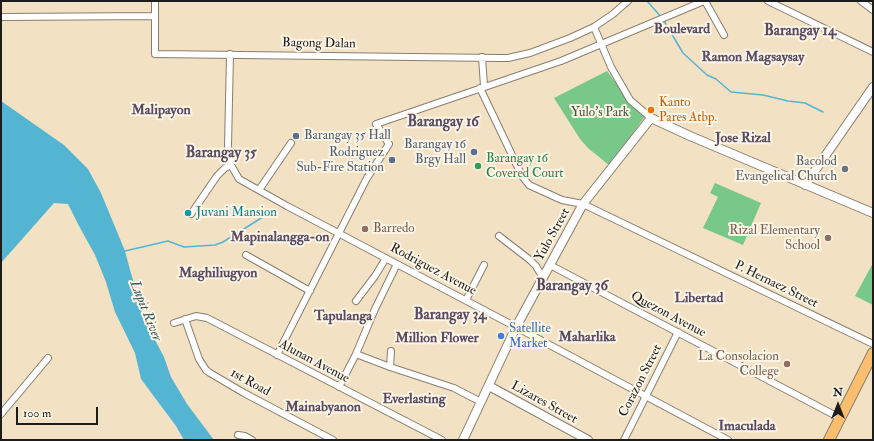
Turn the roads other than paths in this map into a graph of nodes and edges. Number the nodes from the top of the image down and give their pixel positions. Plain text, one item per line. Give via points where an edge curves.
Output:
1 (155, 1) edge
2 (628, 1) edge
3 (704, 1) edge
4 (768, 1) edge
5 (860, 1) edge
6 (873, 10) edge
7 (155, 16) junction
8 (1, 17) edge
9 (594, 27) junction
10 (724, 35) dead end
11 (600, 44) junction
12 (873, 52) edge
13 (230, 54) junction
14 (482, 57) junction
15 (482, 87) junction
16 (873, 87) edge
17 (651, 118) junction
18 (291, 143) dead end
19 (231, 165) junction
20 (805, 184) junction
21 (259, 190) junction
22 (583, 204) junction
23 (873, 213) edge
24 (191, 214) dead end
25 (339, 233) junction
26 (499, 236) dead end
27 (246, 255) dead end
28 (386, 258) junction
29 (397, 264) junction
30 (484, 265) dead end
31 (550, 265) junction
32 (543, 278) junction
33 (310, 291) junction
34 (466, 300) junction
35 (356, 301) dead end
36 (186, 319) junction
37 (174, 323) dead end
38 (516, 326) junction
39 (678, 332) junction
40 (873, 344) edge
41 (392, 351) dead end
42 (873, 353) edge
43 (356, 354) junction
44 (277, 355) junction
45 (48, 358) dead end
46 (390, 367) junction
47 (488, 386) junction
48 (338, 387) junction
49 (646, 396) junction
50 (481, 402) junction
51 (1, 414) edge
52 (840, 418) junction
53 (238, 436) dead end
54 (252, 440) edge
55 (333, 440) edge
56 (442, 440) edge
57 (463, 440) edge
58 (588, 440) edge
59 (624, 440) edge
60 (728, 440) edge
61 (829, 440) edge

1 - 7 street
2 - 9 street, Bagong Dalan
3 - 10 street
3 - 11 street
4 - 12 street
5 - 6 street
7 - 8 street
7 - 13 street, Bagong Dalan via 155,54
9 - 11 street
9 - 14 street, Bagong Dalan via 530,53 508,58
11 - 15 street via 561,61
11 - 17 street via 630,100
13 - 14 street, Bagong Dalan
13 - 19 street, Rodriguez Avenue via 228,146
14 - 15 street
15 - 22 street, P. Hernaez Street via 527,183 562,200
15 - 25 street via 376,124 389,144 367,178
16 - 20 street
17 - 20 street
17 - 22 street, Yulo Street
18 - 21 street
19 - 21 street, Rodriguez Avenue via 239,179
19 - 24 street via 217,176
20 - 23 street
21 - 25 street, Rodriguez Avenue
22 - 31 street, Yulo Street
22 - 40 street, P. Hernaez Street
25 - 28 street, Rodriguez Avenue
25 - 33 street
26 - 32 street via 530,260
27 - 33 street
28 - 29 street, Rodriguez Avenue
28 - 35 street
29 - 34 street, Rodriguez Avenue
29 - 43 street via 374,309
30 - 34 street
31 - 32 street, Yulo Street
31 - 39 street, Quezon Avenue
32 - 38 street, Yulo Street
33 - 44 street
34 - 38 street, Rodriguez Avenue
36 - 37 street, Alunan Avenue
36 - 44 street, Alunan Avenue via 204,317
36 - 55 street, 1st Road via 199,359 206,370
38 - 47 street, Yulo Street
38 - 49 street, Rodriguez Avenue
39 - 49 street, Corazon Street
39 - 52 street, Quezon Avenue
41 - 46 street
42 - 52 main road
43 - 46 street
43 - 48 street
44 - 48 street, Alunan Avenue
45 - 51 street
46 - 50 street via 450,386
47 - 50 street, Yulo Street
47 - 58 street, Lizares Street
48 - 56 street, Alunan Avenue
49 - 59 street, Corazon Street
49 - 60 street, Rodriguez Avenue
50 - 57 street, Yulo Street
52 - 61 main road
53 - 54 street

